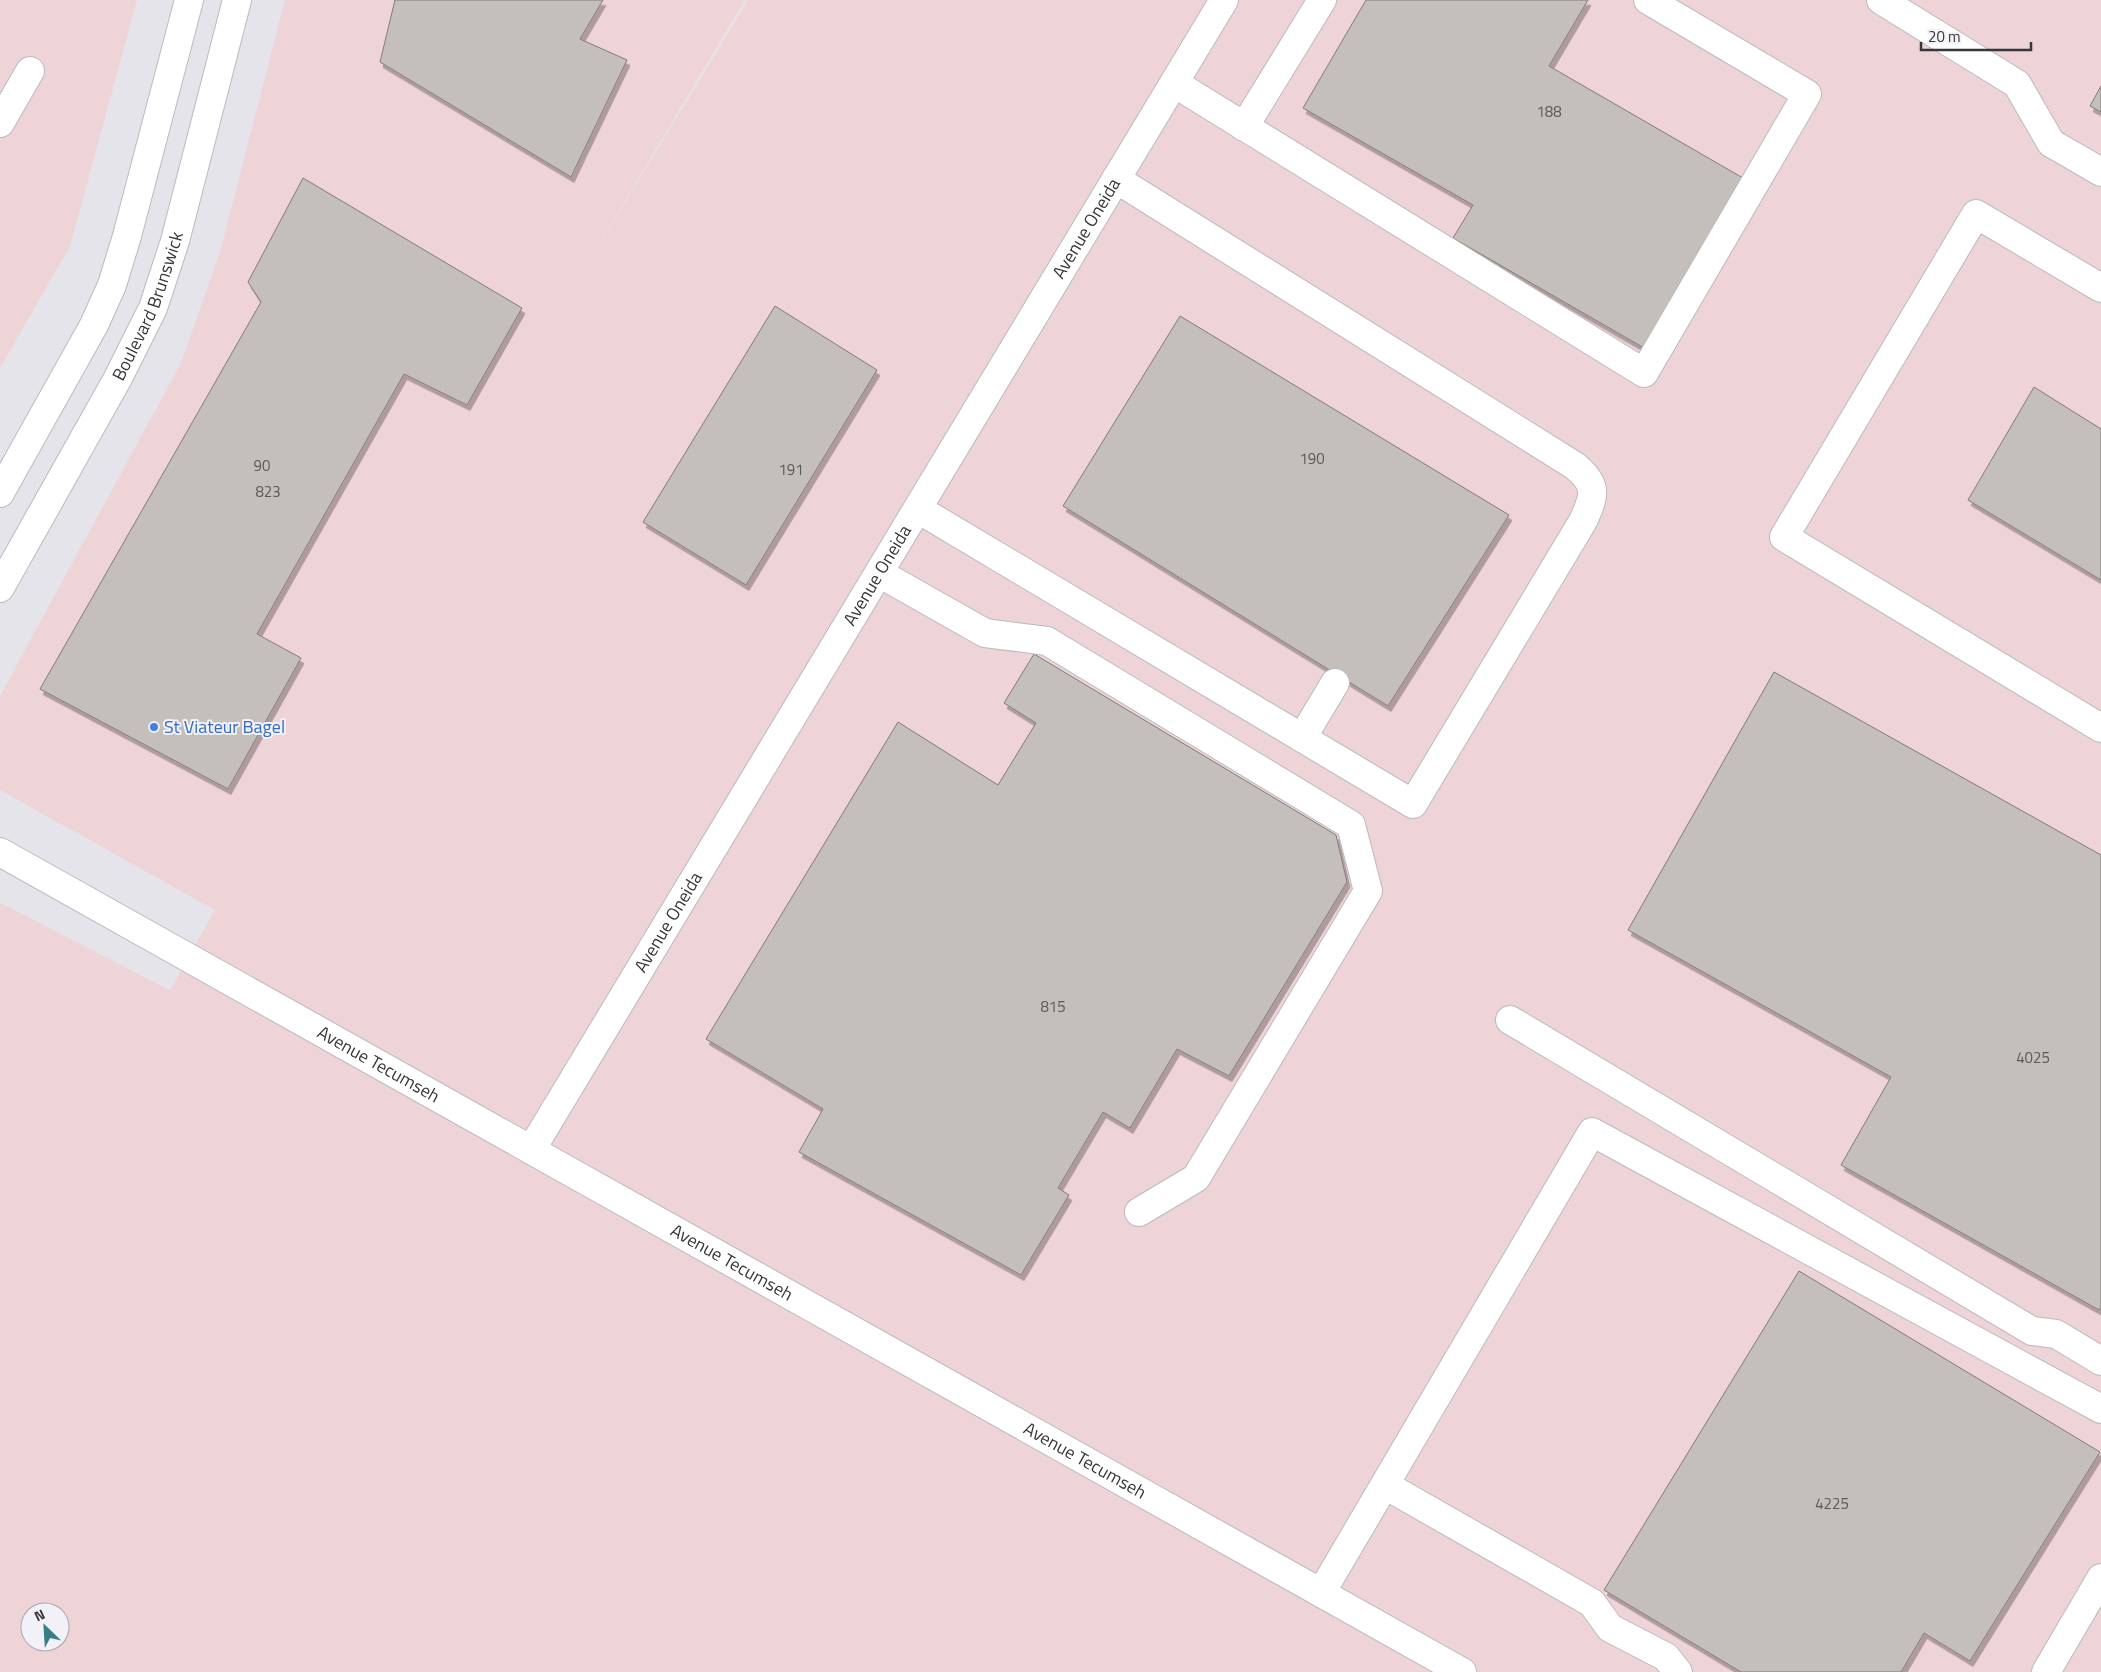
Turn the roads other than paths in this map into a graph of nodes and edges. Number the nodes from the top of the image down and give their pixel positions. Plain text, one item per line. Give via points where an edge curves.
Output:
1 (189, 0) edge
2 (237, 0) edge
3 (1224, 0) edge
4 (1322, 0) edge
5 (1648, 0) edge
6 (1881, 0) edge
7 (30, 71) dead end
8 (1174, 83) junction
9 (0, 123) edge
10 (1244, 127) junction
11 (2101, 172) edge
12 (1116, 179) junction
13 (2101, 288) edge
14 (0, 493) edge
15 (918, 509) junction
16 (879, 573) junction
17 (0, 588) edge
18 (1335, 683) dead end
19 (2101, 728) edge
20 (1302, 738) junction
21 (0, 852) edge
22 (1510, 1020) dead end
23 (531, 1150) junction
24 (1139, 1212) dead end
25 (2101, 1360) edge
26 (2101, 1409) edge
27 (1385, 1486) junction
28 (2101, 1578) edge
29 (1321, 1593) junction
30 (1462, 1672) edge
31 (1678, 1672) edge
32 (2046, 1672) edge

1 - 14 street via 128,236 112,285 94,325
2 - 17 street, Boulevard Brunswick via 175,241 153,308 114,386
3 - 8 street, Avenue Oneida
4 - 10 street
5 - 10 street via 1807,94 1644,373
6 - 11 street via 2017,84 2051,143
7 - 9 street
8 - 10 street
8 - 12 street, Avenue Oneida
12 - 15 street, Avenue Oneida
12 - 20 street via 1575,466 1586,475 1593,489 1592,501 1583,521 1413,804
13 - 19 street via 1976,214 1784,537
15 - 16 street, Avenue Oneida
15 - 20 street
16 - 23 street, Avenue Oneida
16 - 24 street via 985,633 1048,642 1351,825 1368,891 1196,1178
18 - 20 street
21 - 23 street, Avenue Tecumseh
22 - 25 street via 2032,1331 2056,1334
23 - 29 street, Avenue Tecumseh
26 - 27 street via 1592,1132
27 - 29 street
27 - 31 street via 1592,1602 1610,1628 1666,1657
28 - 32 street
29 - 30 street, Avenue Tecumseh

